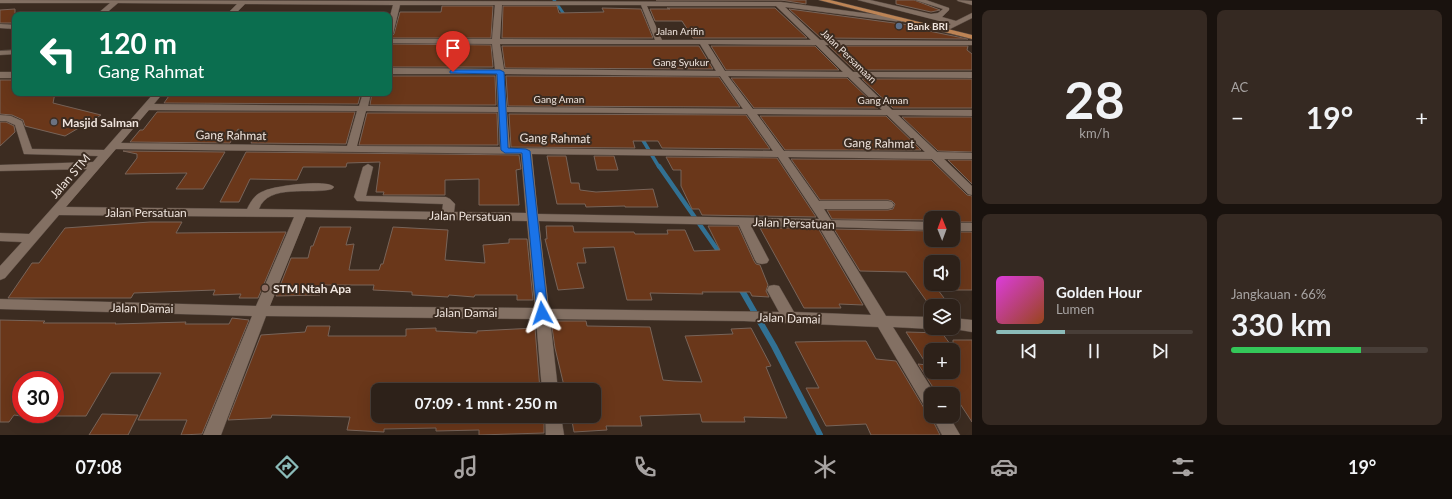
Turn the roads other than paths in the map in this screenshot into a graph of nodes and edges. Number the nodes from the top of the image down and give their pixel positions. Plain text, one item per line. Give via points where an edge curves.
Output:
1 (41, 0) edge
2 (804, 0) edge
3 (822, 0) edge
4 (839, 0) edge
5 (918, 0) edge
6 (960, 0) edge
7 (0, 1) edge
8 (27, 1) junction
9 (61, 1) junction
10 (108, 1) edge
11 (118, 1) junction
12 (186, 1) edge
13 (262, 1) edge
14 (356, 1) edge
15 (243, 2) junction
16 (397, 2) junction
17 (485, 2) edge
18 (544, 2) edge
19 (680, 2) edge
20 (861, 2) edge
21 (499, 3) junction
22 (643, 3) junction
23 (782, 3) edge
24 (972, 3) edge
25 (877, 4) edge
26 (0, 7) edge
27 (17, 7) junction
28 (104, 12) edge
29 (233, 12) edge
30 (953, 13) junction
31 (931, 16) junction
32 (970, 16) edge
33 (901, 20) junction
34 (392, 22) edge
35 (954, 25) junction
36 (0, 26) edge
37 (12, 27) edge
38 (972, 32) edge
39 (972, 37) edge
40 (392, 41) edge
41 (659, 41) junction
42 (702, 41) junction
43 (496, 42) junction
44 (819, 42) junction
45 (961, 43) junction
46 (972, 43) edge
47 (972, 50) edge
48 (12, 52) edge
49 (0, 53) edge
50 (392, 72) edge
51 (500, 72) junction
52 (722, 74) junction
53 (851, 74) junction
54 (0, 75) edge
55 (12, 75) edge
56 (972, 75) edge
57 (156, 96) edge
58 (366, 96) edge
59 (146, 107) junction
60 (362, 108) junction
61 (503, 110) junction
62 (750, 111) junction
63 (890, 111) junction
64 (972, 112) edge
65 (0, 118) edge
66 (351, 149) junction
67 (111, 150) junction
68 (505, 150) junction
69 (526, 151) junction
70 (781, 154) junction
71 (972, 156) edge
72 (935, 157) junction
73 (97, 165) junction
74 (368, 167) dead end
75 (2, 169) edge
76 (328, 187) dead end
77 (972, 192) edge
78 (815, 205) junction
79 (888, 205) dead end
80 (57, 211) junction
81 (252, 213) junction
82 (302, 213) junction
83 (448, 216) junction
84 (533, 217) junction
85 (743, 222) junction
86 (825, 224) junction
87 (924, 226) edge
88 (960, 227) edge
89 (972, 227) edge
90 (0, 237) edge
91 (34, 238) junction
92 (762, 260) dead end
93 (0, 275) edge
94 (774, 290) dead end
95 (0, 304) edge
96 (261, 311) junction
97 (542, 313) junction
98 (790, 318) junction
99 (882, 321) junction
100 (924, 324) edge
101 (960, 325) edge
102 (972, 326) edge
103 (549, 383) edge
104 (924, 390) edge
105 (554, 423) edge
106 (944, 423) edge
107 (212, 435) edge
108 (555, 435) edge
109 (951, 435) edge

1 - 8 street
1 - 9 street
2 - 23 street
3 - 33 main road
4 - 20 main road
5 - 30 street via 944,7
6 - 24 street
7 - 8 street
8 - 27 street
9 - 10 street
9 - 27 street via 52,7
10 - 11 street
11 - 12 street
11 - 28 street
12 - 15 street
13 - 14 street
13 - 15 street
14 - 16 street
15 - 29 street
16 - 17 street
16 - 34 street
17 - 21 street
18 - 21 street
18 - 22 street
19 - 22 street
19 - 23 street
20 - 25 main road
21 - 43 street
22 - 41 street
23 - 33 street
23 - 44 street, Jalan Persamaan
25 - 31 street
25 - 35 main road
26 - 27 street
30 - 31 street
30 - 32 street
31 - 35 street
32 - 35 street
33 - 39 main road
35 - 38 main road
36 - 37 street
40 - 43 street, Jalan Arifin
41 - 42 street, Jalan Arifin
41 - 43 street, Jalan Arifin
42 - 44 street, Jalan Arifin
42 - 52 street
43 - 51 street
44 - 45 street, Jalan Arifin
44 - 53 street, Jalan Persamaan
45 - 46 street, Jalan Arifin
45 - 47 street
48 - 49 street
50 - 51 street, Gang Syukur
51 - 52 street, Gang Syukur
51 - 61 street
52 - 53 street, Gang Syukur
52 - 62 street
53 - 56 street, Gang Syukur
53 - 63 street, Jalan Persamaan
54 - 55 street
57 - 59 street, Jalan STM
58 - 60 street
59 - 60 street, Gang Aman
59 - 67 street, Jalan STM
60 - 61 street, Gang Aman
60 - 66 street
61 - 62 street, Gang Aman
61 - 68 street
62 - 63 street, Gang Aman
62 - 70 street
63 - 64 street, Gang Aman
63 - 72 street, Jalan Persamaan
65 - 67 street, Gang Rahmat via 20,123 28,152
66 - 67 street, Gang Rahmat
66 - 68 street, Gang Rahmat
67 - 73 street, Jalan STM
68 - 69 street, Gang Rahmat
69 - 70 street, Gang Rahmat
69 - 84 street
70 - 72 street, Gang Rahmat
70 - 78 street
71 - 72 street, Gang Rahmat
72 - 77 street, Jalan Persamaan
73 - 75 street
73 - 80 street, Jalan STM
74 - 83 street via 361,199 446,201
76 - 81 street via 287,189 262,195
78 - 79 street
78 - 86 street
80 - 81 street, Jalan Persatuan
80 - 91 street, Jalan STM
81 - 82 street, Jalan Persatuan
82 - 83 street, Jalan Persatuan
82 - 96 street
83 - 84 street, Jalan Persatuan
84 - 85 street, Jalan Persatuan
84 - 97 street
85 - 86 street, Jalan Persatuan
85 - 92 street
86 - 87 street, Jalan Persatuan
86 - 99 street
88 - 89 street
90 - 91 street
91 - 93 street, Jalan STM
94 - 98 street
95 - 96 street, Jalan Damai
96 - 97 street, Jalan Damai
96 - 107 street
97 - 98 street, Jalan Damai
97 - 103 street
98 - 99 street, Jalan Damai
99 - 100 street, Jalan Damai
99 - 104 street
101 - 102 street
105 - 108 street
106 - 109 street

